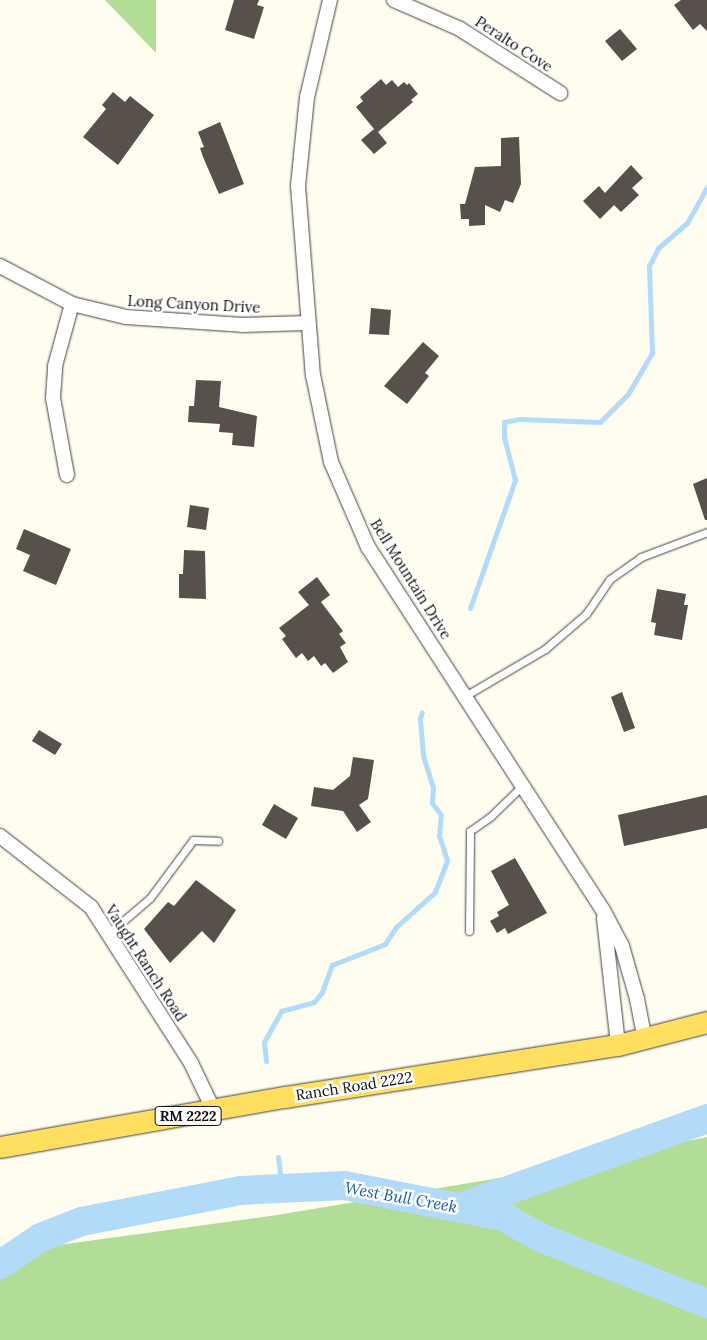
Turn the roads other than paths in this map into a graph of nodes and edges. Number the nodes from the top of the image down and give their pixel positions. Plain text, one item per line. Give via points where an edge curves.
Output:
1 (330, 0) edge
2 (394, 0) edge
3 (560, 93) dead end
4 (0, 266) edge
5 (72, 304) junction
6 (307, 323) junction
7 (67, 474) dead end
8 (707, 532) edge
9 (465, 696) junction
10 (523, 785) junction
11 (0, 836) edge
12 (218, 841) dead end
13 (603, 910) junction
14 (470, 931) dead end
15 (108, 934) junction
16 (707, 1022) edge
17 (645, 1040) junction
18 (618, 1045) junction
19 (214, 1111) junction
20 (0, 1147) edge

1 - 6 street, Bell Mountain Drive via 307,97 299,161 299,230
2 - 3 street, Peralto Cove via 460,28
4 - 5 street, Long Canyon Drive
5 - 6 street, Long Canyon Drive via 126,317
5 - 7 street via 56,366 53,398
6 - 9 street, Bell Mountain Drive via 320,420 345,496 368,547
8 - 9 lane via 641,557 610,579 586,614 545,649
9 - 10 street, Bell Mountain Drive
10 - 13 street, Bell Mountain Drive
10 - 14 lane via 490,817 470,831
11 - 15 street, Vaught Ranch Road via 91,907
12 - 15 lane via 194,840 150,898
13 - 17 street, Bell Mountain Drive via 622,946
13 - 18 street
15 - 19 street, Vaught Ranch Road via 191,1063
16 - 17 main road, Ranch Road 2222 / RM 2222
17 - 18 main road, Ranch Road 2222 / RM 2222
18 - 19 main road, Ranch Road 2222 / RM 2222
19 - 20 main road, Ranch Road 2222 / RM 2222

